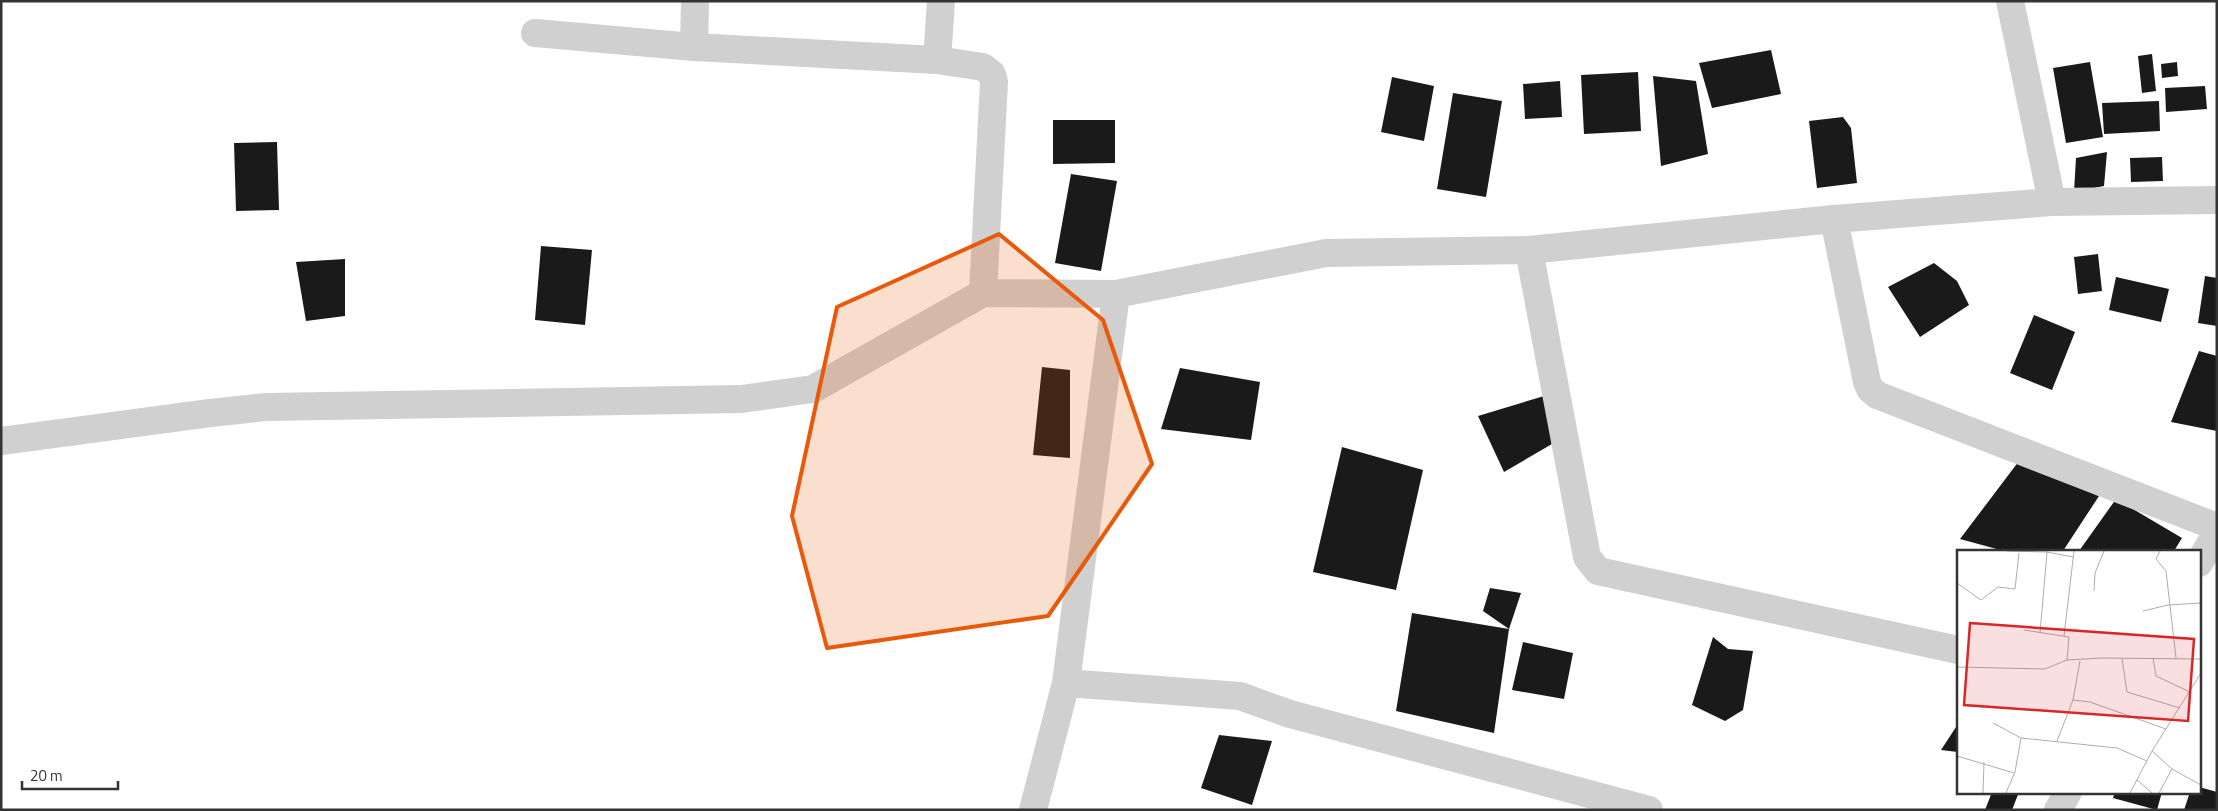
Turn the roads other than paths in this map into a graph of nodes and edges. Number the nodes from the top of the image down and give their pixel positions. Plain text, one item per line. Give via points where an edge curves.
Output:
1 (695, 1) edge
2 (941, 1) edge
3 (2010, 1) edge
4 (535, 34) dead end
5 (694, 47) junction
6 (937, 60) junction
7 (2217, 200) edge
8 (2052, 202) junction
9 (1834, 219) junction
10 (1529, 250) junction
11 (983, 293) junction
12 (1116, 294) junction
13 (1, 441) edge
14 (2217, 527) edge
15 (2217, 532) edge
16 (2200, 561) edge
17 (1957, 650) edge
18 (1066, 683) junction
19 (2067, 794) edge
20 (1033, 810) edge
21 (1649, 810) edge
22 (2058, 810) edge

1 - 5 street
2 - 6 street
3 - 8 street
4 - 5 street
5 - 6 street
6 - 11 street via 983,67 992,74 994,82
7 - 8 street
8 - 9 street
9 - 10 street
9 - 14 street via 1867,382 1877,395
10 - 12 street via 1326,253
10 - 17 street via 1587,557 1598,571
11 - 12 street
11 - 13 street via 813,389 775,396 266,407
12 - 18 street
15 - 16 street
18 - 20 street
18 - 21 street via 1240,696 1290,714
19 - 22 street

